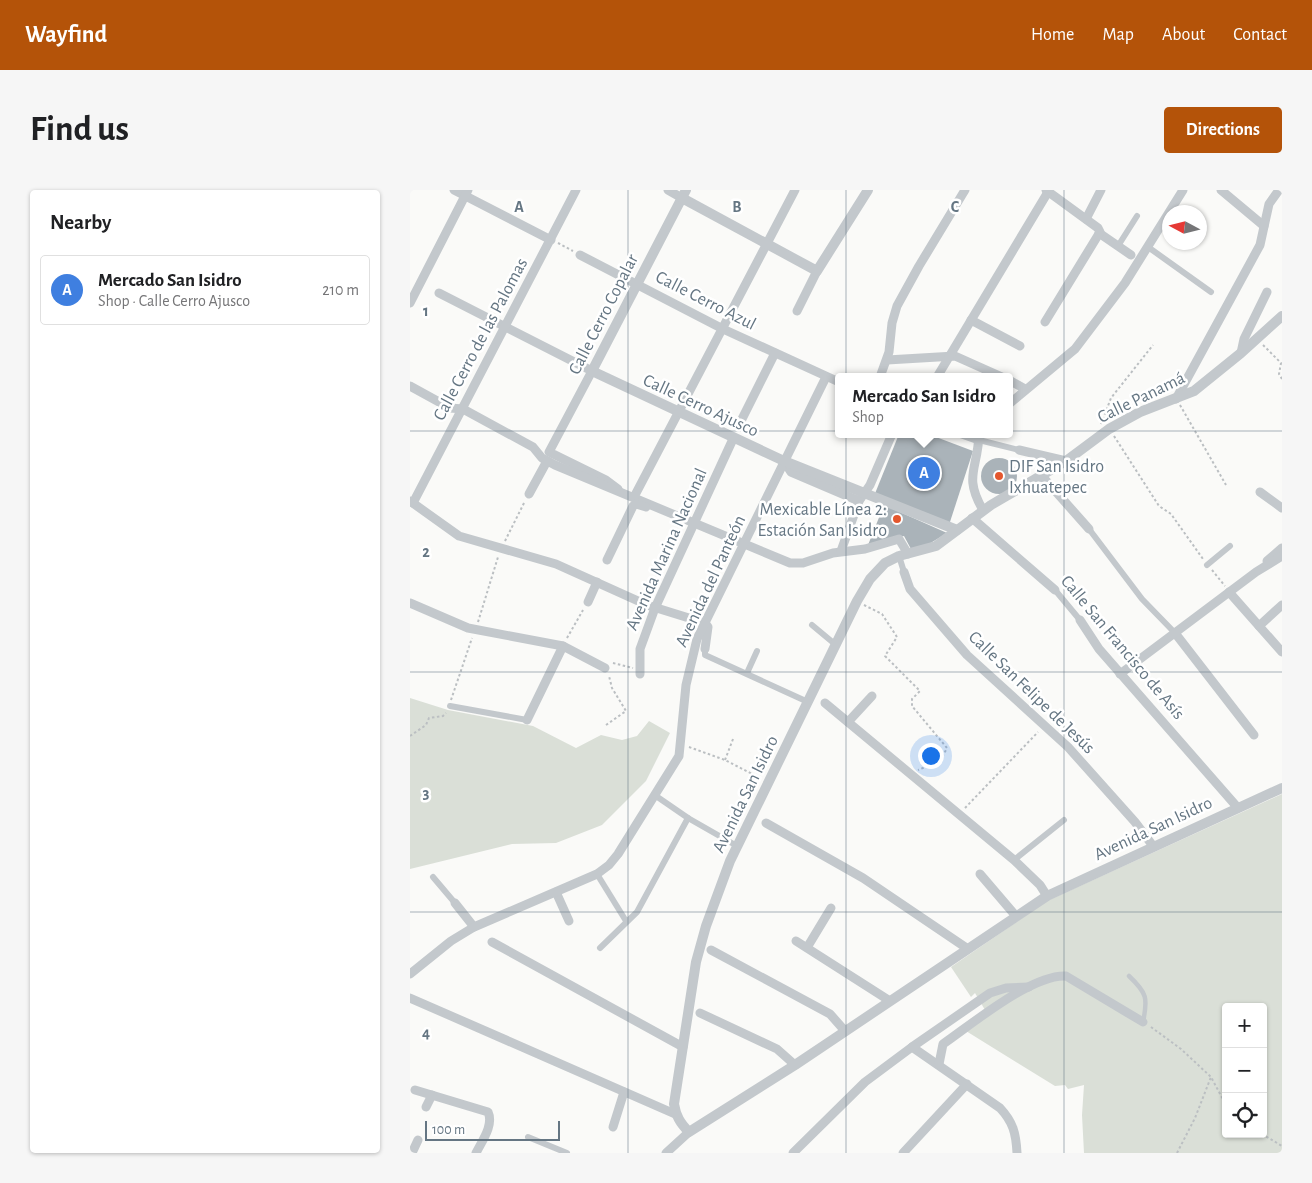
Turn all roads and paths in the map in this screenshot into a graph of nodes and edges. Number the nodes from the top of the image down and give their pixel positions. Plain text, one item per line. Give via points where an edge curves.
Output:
1 (454, 190) edge
2 (576, 190) edge
3 (668, 190) edge
4 (795, 190) edge
5 (965, 190) edge
6 (1101, 190) edge
7 (1183, 190) edge
8 (1221, 190) edge
9 (1280, 190) edge
10 (865, 191) edge
11 (1047, 191) edge
12 (467, 193) edge
13 (684, 194) edge
14 (1138, 216) dead end
15 (1086, 219) junction
16 (1264, 226) junction
17 (1099, 233) junction
18 (551, 240) junction
19 (768, 244) junction
20 (1118, 246) junction
21 (1148, 247) junction
22 (580, 255) joint
23 (1131, 255) dead end
24 (817, 271) junction
25 (637, 283) junction
26 (1211, 292) dead end
27 (1267, 292) dead end
28 (439, 293) dead end
29 (410, 303) edge
30 (797, 311) dead end
31 (1282, 316) edge
32 (971, 320) junction
33 (1045, 322) dead end
34 (505, 326) junction
35 (723, 328) junction
36 (1256, 339) junction
37 (1152, 345) dead end
38 (1020, 346) dead end
39 (775, 353) junction
40 (1241, 353) junction
41 (950, 356) junction
42 (887, 360) junction
43 (592, 371) junction
44 (882, 373) edge
45 (939, 373) edge
46 (994, 373) edge
47 (826, 376) junction
48 (835, 380) edge
49 (1282, 380) edge
50 (1013, 382) edge
51 (410, 386) edge
52 (1025, 389) junction
53 (1176, 399) junction
54 (1013, 400) edge
55 (463, 409) junction
56 (678, 413) junction
57 (740, 423) dead end
58 (1109, 429) junction
59 (1098, 436) junction
60 (890, 438) edge
61 (979, 438) edge
62 (982, 438) edge
63 (733, 439) junction
64 (1019, 450) joint
65 (548, 457) junction
66 (784, 461) junction
67 (1066, 462) junction
68 (1042, 476) junction
69 (1226, 485) dead end
70 (1260, 492) dead end
71 (529, 494) joint
72 (634, 497) junction
73 (862, 497) junction
74 (411, 502) edge
75 (1282, 508) edge
76 (984, 510) junction
77 (671, 512) junction
78 (972, 518) junction
79 (694, 522) junction
80 (1089, 529) joint
81 (957, 530) junction
82 (745, 544) junction
83 (1230, 546) dead end
84 (1282, 548) edge
85 (500, 549) junction
86 (841, 551) junction
87 (903, 555) junction
88 (1282, 556) edge
89 (607, 560) dead end
90 (1207, 565) junction
91 (904, 572) joint
92 (1256, 572) junction
93 (597, 582) junction
94 (1055, 590) joint
95 (1229, 592) junction
96 (858, 601) junction
97 (588, 602) joint
98 (410, 603) edge
99 (1282, 605) edge
100 (655, 608) junction
101 (1080, 620) joint
102 (705, 623) junction
103 (812, 624) dead end
104 (1259, 626) junction
105 (1175, 633) junction
106 (836, 645) junction
107 (562, 646) junction
108 (705, 649) joint
109 (1281, 650) edge
110 (757, 651) dead end
111 (605, 668) joint
112 (747, 673) junction
113 (640, 674) dead end
114 (1120, 674) junction
115 (872, 696) dead end
116 (808, 702) junction
117 (825, 702) dead end
118 (450, 706) joint
119 (527, 720) joint
120 (848, 722) junction
121 (606, 726) dead end
122 (1044, 726) junction
123 (1254, 735) dead end
124 (410, 736) edge
125 (733, 738) dead end
126 (682, 744) junction
127 (725, 760) junction
128 (912, 773) junction
129 (769, 782) junction
130 (1282, 788) edge
131 (656, 796) junction
132 (1238, 808) junction
133 (960, 814) junction
134 (688, 818) junction
135 (1064, 820) dead end
136 (766, 823) dead end
137 (737, 846) junction
138 (1153, 846) junction
139 (1014, 860) junction
140 (597, 874) junction
141 (980, 874) dead end
142 (433, 877) dead end
143 (556, 892) junction
144 (1047, 896) junction
145 (455, 903) joint
146 (831, 908) dead end
147 (1015, 915) junction
148 (569, 921) dead end
149 (626, 921) junction
150 (474, 927) junction
151 (796, 941) dead end
152 (492, 942) dead end
153 (808, 946) junction
154 (600, 948) dead end
155 (968, 948) junction
156 (711, 950) dead end
157 (410, 974) edge
158 (1128, 976) dead end
159 (1028, 987) junction
160 (410, 998) edge
161 (890, 1001) junction
162 (973, 1005) junction
163 (700, 1013) dead end
164 (982, 1017) junction
165 (1143, 1022) junction
166 (844, 1031) junction
167 (933, 1032) junction
168 (943, 1044) junction
169 (683, 1047) junction
170 (912, 1047) junction
171 (939, 1064) junction
172 (794, 1065) junction
173 (1211, 1077) junction
174 (967, 1084) junction
175 (415, 1090) dead end
176 (624, 1092) junction
177 (432, 1095) junction
178 (1222, 1098) edge
179 (426, 1106) dead end
180 (675, 1114) junction
181 (613, 1127) dead end
182 (689, 1132) junction
183 (528, 1137) dead end
184 (1267, 1137) edge
185 (418, 1140) dead end
186 (1282, 1146) edge
187 (412, 1153) edge
188 (476, 1153) edge
189 (568, 1153) edge
190 (666, 1153) edge
191 (793, 1153) edge
192 (903, 1153) edge
193 (1017, 1153) edge
194 (1177, 1153) edge

1 - 12 street
2 - 18 street, Calle Cerro de las Palomas
3 - 13 street
4 - 19 street
5 - 42 street via 897,306
6 - 15 street
7 - 21 street
8 - 16 street
9 - 16 street via 1269,204
10 - 24 street
11 - 15 street
11 - 32 street
12 - 18 street
12 - 29 street
13 - 19 street
13 - 25 street, Calle Cerro Copalar
14 - 20 street
15 - 17 street via 1098,228
16 - 53 street via 1260,245
17 - 20 street
17 - 33 street
18 - 22 path
18 - 34 street, Calle Cerro de las Palomas
19 - 24 street
19 - 35 street
20 - 23 street
21 - 26 street
21 - 52 street via 1075,350
22 - 25 street, Calle Cerro Azul
24 - 30 street
25 - 35 street, Calle Cerro Azul
25 - 43 street, Calle Cerro Copalar
27 - 40 street via 1244,339
28 - 34 street, Calle Cerro Ajusco
31 - 36 street, Calle Panamá
32 - 38 street
32 - 41 street
34 - 43 street, Calle Cerro Ajusco
34 - 55 street, Calle Cerro de las Palomas
35 - 39 street, Calle Cerro Azul
35 - 56 street
36 - 40 street, Calle Panamá
36 - 49 path via 1281,363 1279,374
37 - 59 path via 1111,398
39 - 47 street, Calle Cerro Azul
39 - 57 street
40 - 53 street, Calle Panamá via 1194,391
41 - 42 street
41 - 45 street
41 - 46 street
42 - 44 street
43 - 56 street, Calle Cerro Ajusco
43 - 65 street, Calle Cerro Copalar
47 - 48 street, Calle Cerro Azul
47 - 66 street, Avenida del Panteón
50 - 52 street
51 - 55 street via 450,408
52 - 54 street
53 - 58 street, Calle Panamá via 1140,412
53 - 69 path
55 - 65 street
55 - 74 street, Calle Cerro de las Palomas
56 - 63 street, Calle Cerro Ajusco
56 - 72 street
58 - 59 street, Calle Panamá
58 - 90 path via 1159,506 1171,514
59 - 67 street, Calle Panamá
60 - 73 street
61 - 76 street via 972,480 974,494
62 - 64 street
63 - 66 street, Calle Cerro Ajusco
63 - 79 street, Avenida Marina Nacional
64 - 67 street
65 - 71 street, Calle Cerro Copalar
65 - 72 street via 604,487
66 - 73 street, Calle Cerro Ajusco
66 - 82 street, Avenida del Panteón
67 - 68 street, Calle Panamá
68 - 76 street, Calle Panamá
68 - 80 street
70 - 75 street
71 - 85 path
72 - 77 street
73 - 81 street, Calle Cerro Ajusco
73 - 86 street
74 - 85 street via 459,536
76 - 78 street, Calle Panamá
77 - 79 street
77 - 89 street via 634,505
78 - 81 street, Calle Panamá
78 - 94 street, Calle San Francisco de Asís
79 - 82 street
79 - 100 street, Avenida Marina Nacional
80 - 105 street via 1142,599
81 - 87 street, Avenida San Isidro via 936,546
82 - 86 street via 795,564
82 - 102 street, Avenida del Panteón
83 - 90 street
84 - 92 street
85 - 93 street via 556,564
86 - 87 street via 865,550 899,539
87 - 91 street, Calle San Felipe de Jesús
87 - 96 street, Avenida San Isidro via 877,570
88 - 92 street
90 - 95 path
91 - 122 street, Calle San Felipe de Jesús via 910,589 967,655
92 - 95 street
93 - 97 street
93 - 100 street
94 - 101 street, Calle San Francisco de Asís
95 - 104 street
95 - 105 street
96 - 106 street, Avenida San Isidro
96 - 128 path via 882,614 898,637 885,656 920,691 912,699 912,706 947,748 940,761
97 - 107 path
98 - 107 street via 468,628
99 - 104 street
100 - 102 street
100 - 113 street, Avenida Marina Nacional via 640,649
101 - 114 street, Calle San Francisco de Asís
102 - 108 street via 708,626
102 - 126 street, Avenida del Panteón via 689,665
103 - 106 street
104 - 109 street
105 - 114 street
105 - 123 street
106 - 116 street, Avenida San Isidro
107 - 111 street
107 - 119 street
108 - 112 street via 705,655
110 - 112 street
111 - 121 path via 626,711
112 - 116 street
114 - 132 street, Calle San Francisco de Asís
115 - 120 street
116 - 129 street, Avenida San Isidro
117 - 120 street
118 - 119 street
118 - 124 path via 444,716 429,718 426,725
120 - 128 street
122 - 133 path
122 - 138 street, Calle San Felipe de Jesús via 1090,770
125 - 127 path
126 - 127 path
126 - 131 street, Avenida del Panteón via 674,768
127 - 129 path
128 - 133 street
129 - 137 street, Avenida San Isidro
130 - 132 street, Avenida San Isidro
131 - 134 street
131 - 140 street, Avenida del Panteón via 618,854
132 - 138 street, Avenida San Isidro
133 - 139 street
134 - 137 street
134 - 149 street via 638,912
135 - 139 street
136 - 155 street via 863,878
137 - 169 street, Avenida San Isidro via 700,944
138 - 144 street, Avenida San Isidro
139 - 144 street
140 - 143 street, Avenida del Panteón
140 - 149 street
141 - 147 street
142 - 145 street
143 - 148 street
143 - 150 street, Avenida del Panteón
144 - 147 street, Avenida San Isidro
145 - 150 street
146 - 153 street
147 - 155 street, Avenida San Isidro
149 - 154 street
150 - 157 street, Avenida del Panteón
151 - 153 street
152 - 169 street
153 - 161 street
155 - 161 street, Avenida San Isidro
156 - 166 street via 830,1014
158 - 165 lane via 1140,987 1146,999
159 - 162 street via 1006,988
159 - 164 street
159 - 165 street via 1048,977 1066,976
160 - 176 street
161 - 166 street, Avenida San Isidro
162 - 164 street
162 - 167 street
163 - 172 street via 777,1049
164 - 168 street
165 - 173 path via 1181,1049
166 - 172 street, Avenida San Isidro
167 - 168 street
167 - 170 street
168 - 171 street
169 - 180 street, Avenida San Isidro
170 - 171 street
170 - 191 street via 865,1082
171 - 174 street
172 - 182 street, Avenida San Isidro
173 - 178 path
173 - 194 path
174 - 192 street
174 - 193 street via 1011,1120
175 - 177 street
176 - 180 street
176 - 181 street
177 - 179 street
177 - 188 street via 488,1112 489,1124
180 - 182 street
182 - 190 street, Avenida San Isidro
183 - 189 street
184 - 186 path
185 - 187 street

